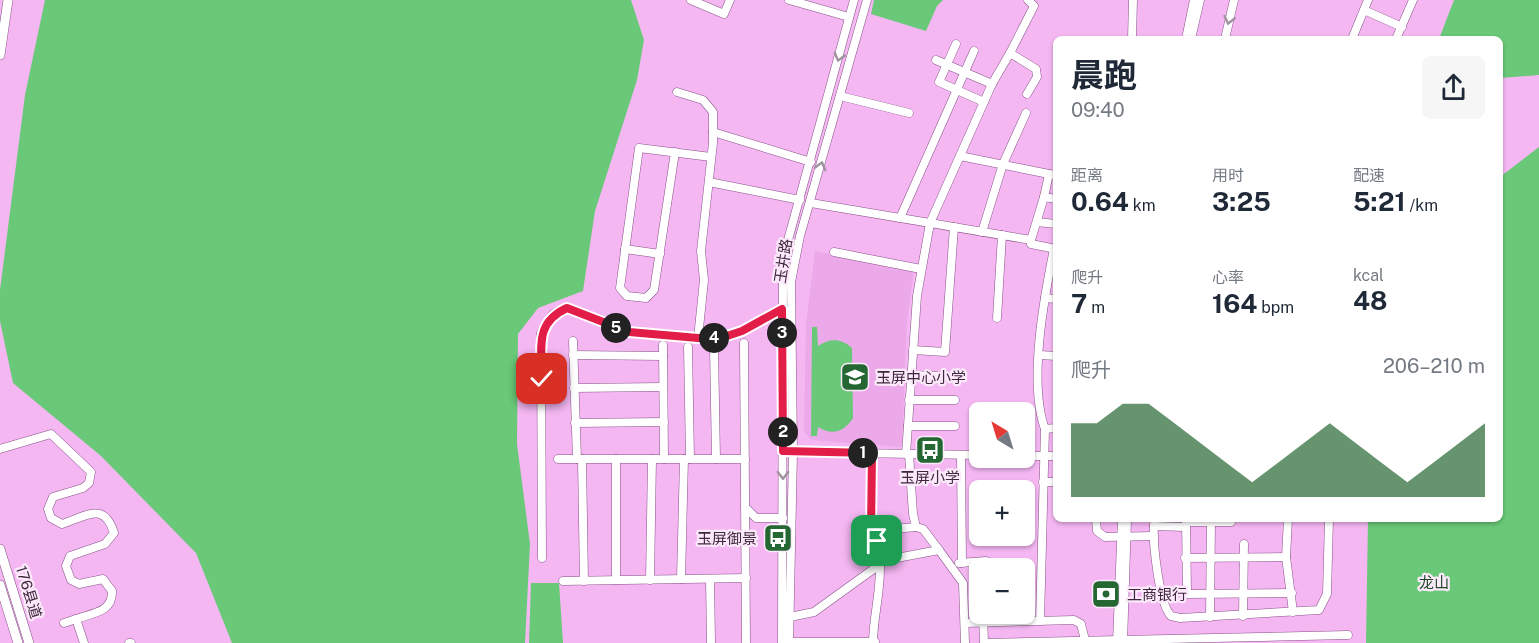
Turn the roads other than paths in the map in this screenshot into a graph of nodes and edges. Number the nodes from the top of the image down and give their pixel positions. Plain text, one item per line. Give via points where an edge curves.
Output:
1 (8, 0) edge
2 (691, 0) edge
3 (730, 0) edge
4 (789, 0) edge
5 (854, 0) edge
6 (867, 0) edge
7 (1028, 0) edge
8 (1133, 0) edge
9 (1194, 0) edge
10 (1200, 0) edge
11 (1234, 0) edge
12 (1368, 0) edge
13 (1413, 0) edge
14 (1364, 10) junction
15 (849, 17) junction
16 (1402, 27) junction
17 (1132, 36) edge
18 (1187, 36) edge
19 (1192, 36) edge
20 (1226, 36) edge
21 (1353, 36) edge
22 (1398, 36) edge
23 (956, 44) dead end
24 (975, 51) dead end
25 (1010, 53) junction
26 (0, 55) edge
27 (936, 60) dead end
28 (946, 64) junction
29 (965, 72) junction
30 (992, 84) junction
31 (957, 90) junction
32 (677, 92) dead end
33 (1027, 94) dead end
34 (840, 96) junction
35 (984, 102) junction
36 (909, 113) dead end
37 (1026, 113) dead end
38 (713, 132) junction
39 (675, 152) junction
40 (960, 156) junction
41 (711, 157) junction
42 (811, 162) junction
43 (1053, 175) edge
44 (709, 182) junction
45 (1044, 197) junction
46 (1053, 198) edge
47 (800, 201) junction
48 (811, 203) junction
49 (900, 218) junction
50 (1037, 222) junction
51 (930, 223) junction
52 (1053, 225) edge
53 (954, 227) junction
54 (982, 232) junction
55 (1002, 235) junction
56 (1031, 240) junction
57 (625, 249) junction
58 (1053, 249) edge
59 (834, 252) dead end
60 (660, 254) junction
61 (921, 269) junction
62 (1053, 272) edge
63 (1045, 298) junction
64 (1053, 299) edge
65 (782, 309) junction
66 (997, 318) dead end
67 (698, 338) junction
68 (573, 341) dead end
69 (744, 343) dead end
70 (663, 345) dead end
71 (688, 347) dead end
72 (714, 348) dead end
73 (913, 350) junction
74 (573, 355) junction
75 (1040, 355) junction
76 (663, 356) junction
77 (1053, 356) edge
78 (911, 375) junction
79 (958, 377) dead end
80 (663, 387) junction
81 (574, 388) junction
82 (909, 400) junction
83 (955, 400) dead end
84 (664, 422) junction
85 (575, 423) junction
86 (908, 426) junction
87 (955, 426) dead end
88 (1053, 428) edge
89 (1045, 429) junction
90 (0, 449) edge
91 (783, 451) junction
92 (793, 452) junction
93 (872, 453) junction
94 (908, 454) junction
95 (961, 455) junction
96 (969, 455) edge
97 (1035, 456) edge
98 (1044, 456) junction
99 (1053, 456) edge
100 (558, 459) dead end
101 (579, 459) junction
102 (616, 459) junction
103 (652, 459) junction
104 (664, 459) junction
105 (687, 459) junction
106 (716, 459) junction
107 (745, 459) junction
108 (1043, 482) junction
109 (1053, 482) edge
110 (746, 507) junction
111 (783, 521) junction
112 (1097, 522) edge
113 (1122, 522) edge
114 (1127, 522) edge
115 (1211, 522) edge
116 (1288, 522) edge
117 (1329, 522) edge
118 (1154, 523) edge
119 (1185, 523) edge
120 (916, 527) junction
121 (871, 531) junction
122 (746, 532) junction
123 (1154, 536) junction
124 (1125, 537) junction
125 (1244, 544) dead end
126 (0, 549) edge
127 (939, 550) junction
128 (1286, 557) junction
129 (542, 558) dead end
130 (1185, 558) junction
131 (1211, 558) junction
132 (1244, 558) junction
133 (969, 562) edge
134 (962, 563) junction
135 (950, 564) junction
136 (879, 565) junction
137 (746, 578) junction
138 (681, 579) junction
139 (710, 579) junction
140 (616, 580) junction
141 (650, 580) junction
142 (563, 581) dead end
143 (584, 581) junction
144 (0, 585) edge
145 (1242, 593) junction
146 (1292, 593) junction
147 (1211, 594) junction
148 (1293, 612) junction
149 (1243, 616) junction
150 (790, 617) junction
151 (1210, 617) junction
152 (76, 619) junction
153 (969, 621) edge
154 (1035, 621) edge
155 (1040, 621) junction
156 (965, 622) junction
157 (64, 623) dead end
158 (983, 624) edge
159 (1348, 635) dead end
160 (1085, 640) junction
161 (874, 642) edge
162 (1120, 642) edge
163 (18, 643) edge
164 (29, 643) edge
165 (84, 643) edge
166 (711, 643) edge
167 (746, 643) edge
168 (787, 643) edge
169 (965, 643) edge
170 (984, 643) edge

1 - 26 main road
2 - 3 street via 723,14
4 - 15 street
5 - 15 street, 玉井路
6 - 34 street, 玉井路
7 - 25 street via 1034,6
8 - 17 street
9 - 18 street
10 - 19 street
11 -> 20 street
12 - 14 street
13 - 16 street
14 - 16 street
14 - 21 street
15 -> 42 street, 玉井路
16 - 22 street
23 - 28 street
24 - 29 street
25 - 30 street
25 - 33 street via 1036,69 1037,77
27 - 28 street
28 - 29 street
28 - 31 street via 939,82
29 - 30 street
29 - 31 street
30 - 35 street
31 - 35 street
31 - 49 street
32 - 38 street via 703,100 713,112
34 - 36 street
48 -> 34 street, 玉井路
35 - 40 street
37 - 54 street via 1003,164
38 - 41 street
38 - 42 street
39 - 41 street
39 - 57 street via 639,147
39 - 60 street
40 - 43 street
40 - 51 street
41 - 44 street
42 - 47 street, 玉井路
43 - 45 street
44 - 47 street
44 - 67 street via 701,251 704,280
45 - 46 street
45 - 50 street
47 - 65 street, 玉井路 via 785,251
48 - 49 street
48 - 92 street, 玉井路 via 791,282
49 - 51 street
50 - 52 street
50 - 56 street
51 - 53 street
51 - 61 street
53 - 54 street
53 - 73 street via 945,352
54 - 55 street
55 - 56 street
55 - 66 street
56 - 58 street via 1031,244
57 - 60 street
57 - 60 street via 620,288 627,296 646,298 654,290
59 - 61 street
61 - 73 street
62 - 63 street
63 - 64 street
63 - 75 street
65 - 67 street via 742,331 721,338
65 - 91 street, 玉井路
67 - 129 street via 629,332 567,308 553,314 541,333
68 - 74 street
69 - 107 street
70 - 76 street
71 - 105 street
72 - 106 street
73 - 78 street
74 - 76 street
74 - 81 street
75 - 77 street
75 - 89 street via 1038,409
76 - 80 street
78 - 79 street
78 - 82 street
80 - 81 street
80 - 84 street
81 - 85 street
82 - 83 street
82 - 86 street
84 - 85 street
84 - 104 street
85 - 101 street
86 - 87 street
86 - 94 street
88 - 89 street
89 - 98 street
90 - 152 street via 51,434 91,472 89,483 53,497 48,509 51,518 62,524 96,513 105,514 114,533 105,544 70,556 66,566 71,580 80,585 103,579 112,591 107,609
91 - 92 street
91 -> 111 street, 玉井路
92 - 93 street
92 - 150 street, 玉井路
93 - 94 street
93 - 121 street
94 - 95 street
94 - 120 street
95 - 96 street
95 - 134 street
97 - 98 street
98 - 99 street
98 - 108 street
100 - 101 street
101 - 102 street
101 - 143 street
102 - 103 street
102 - 140 street
103 - 104 street
103 - 141 street
104 - 105 street
105 - 106 street
105 - 138 street
106 - 107 street
107 - 110 street
108 - 109 street
108 - 155 street
110 - 111 street via 756,518
110 - 122 street
111 - 122 street via 756,522
111 - 168 street, 玉井路
112 - 124 street via 1100,535
113 - 124 street
114 - 124 street
115 - 131 street
116 - 128 street
117 - 148 street via 1327,594 1319,610
118 - 119 street
118 - 123 street
119 - 130 street
120 - 121 street
120 - 127 street
121 - 136 street via 877,541
122 - 137 street
123 - 124 street
123 - 151 street via 1166,610 1180,618
124 - 162 street
125 - 132 street
126 - 164 main road, 176县道
127 - 135 street
127 - 136 street via 886,560
128 - 132 street
128 - 146 street
130 - 131 street
130 - 147 street via 1187,594
131 - 132 street
131 - 147 street
132 - 145 street
133 - 134 street
134 - 135 street
135 - 156 street via 963,583
136 - 150 street via 814,612
136 - 161 street
137 - 139 street
137 - 167 street
138 - 139 street
138 - 141 street
139 - 166 street
140 - 141 street
140 - 143 street
142 - 143 street
144 - 163 main road, 176县道
145 - 146 street
145 - 147 street
145 - 149 street
146 - 148 street
147 - 151 street
148 - 149 street
149 - 151 street
150 - 168 street, 玉井路
152 - 157 street
152 - 165 street
153 - 156 street
154 - 155 street
155 - 160 street via 1074,620 1081,624
156 - 169 street
158 - 170 street
159 - 162 street
160 - 162 street
160 - 170 street
161 - 168 street

